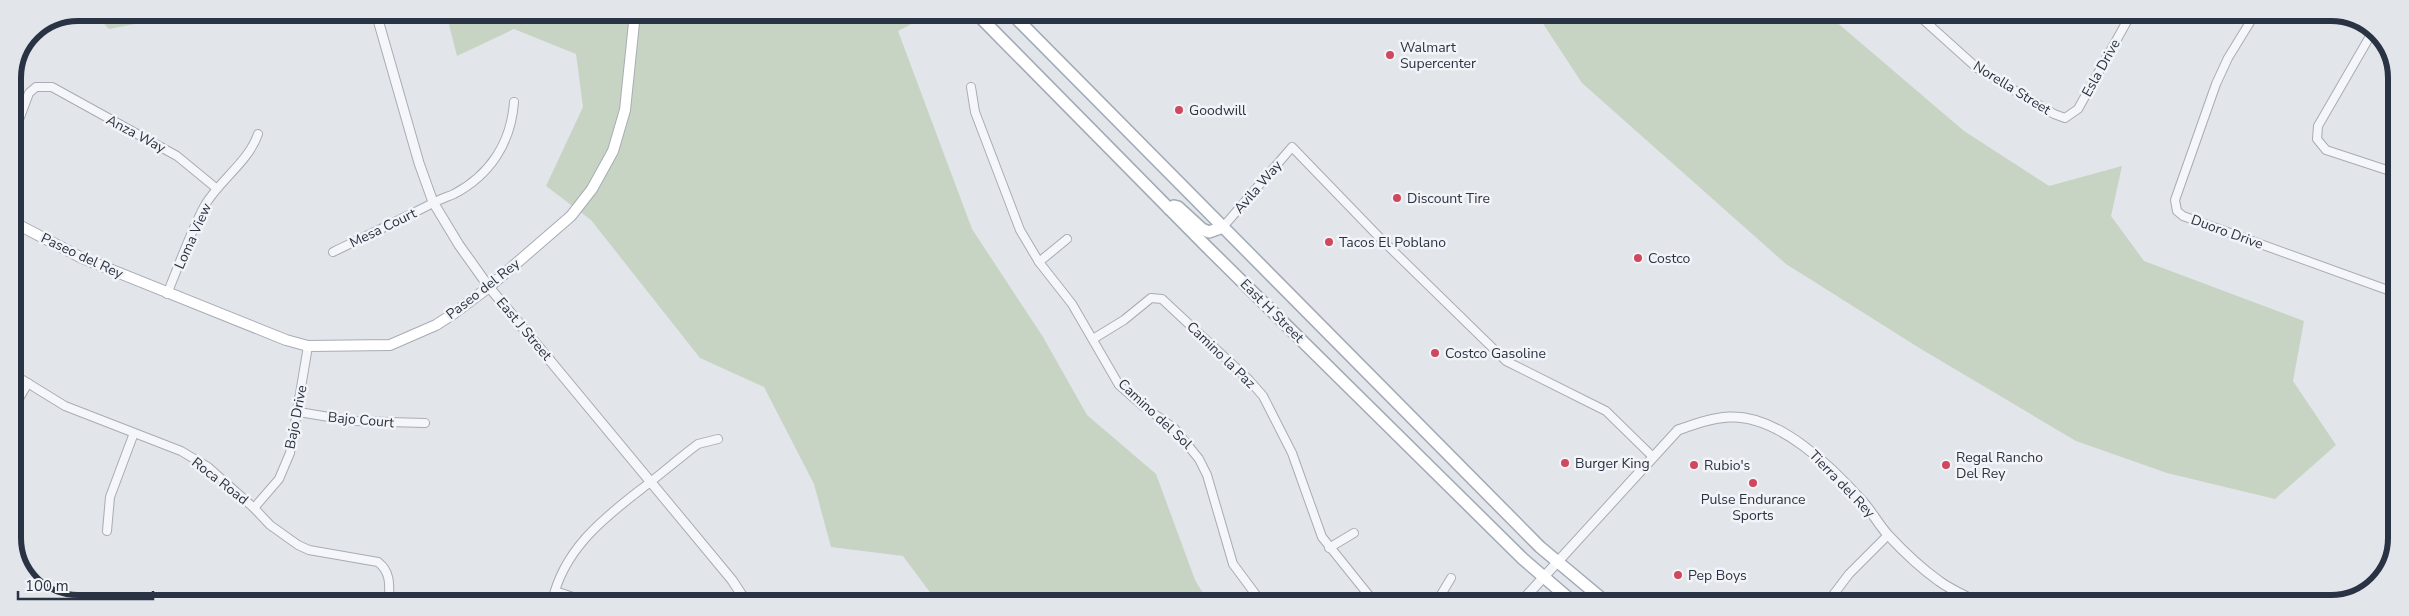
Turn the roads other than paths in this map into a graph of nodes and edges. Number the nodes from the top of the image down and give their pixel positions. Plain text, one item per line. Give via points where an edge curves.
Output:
1 (378, 21) edge
2 (635, 21) edge
3 (984, 21) edge
4 (1019, 21) edge
5 (1925, 21) edge
6 (2127, 21) edge
7 (2251, 21) edge
8 (2370, 37) edge
9 (971, 87) dead end
10 (514, 102) dead end
11 (21, 115) edge
12 (2065, 118) joint
13 (258, 134) dead end
14 (2388, 170) edge
15 (216, 188) junction
16 (433, 202) junction
17 (1169, 209) junction
18 (21, 226) edge
19 (1223, 227) junction
20 (1067, 240) dead end
21 (333, 252) dead end
22 (1039, 262) junction
23 (489, 287) junction
24 (2388, 290) edge
25 (167, 294) junction
26 (1093, 339) junction
27 (308, 346) junction
28 (21, 379) edge
29 (28, 383) junction
30 (21, 395) edge
31 (299, 412) junction
32 (425, 423) dead end
33 (134, 433) junction
34 (718, 439) dead end
35 (1653, 457) junction
36 (650, 481) junction
37 (254, 508) junction
38 (108, 531) dead end
39 (1354, 533) dead end
40 (1888, 535) junction
41 (1329, 548) junction
42 (1556, 562) junction
43 (1451, 578) dead end
44 (1544, 578) junction
45 (555, 591) junction
46 (389, 595) edge
47 (554, 595) edge
48 (567, 595) edge
49 (742, 595) edge
50 (1256, 595) edge
51 (1368, 595) edge
52 (1441, 595) edge
53 (1528, 595) edge
54 (1564, 595) edge
55 (1597, 595) edge
56 (1833, 595) edge
57 (1964, 595) edge

1 - 16 street, East J Street via 418,163
2 - 23 main road, Paseo del Rey via 625,110 605,166 592,189 570,216
3 - 17 main road, East H Street
4 - 19 main road, East H Street
5 - 12 street, Norella Street via 1977,68
6 - 12 street, Esla Drive via 2078,109
7 - 24 street, Duoro Drive via 2216,84 2175,200 2177,211 2183,216
8 - 14 street via 2318,126 2317,139 2326,150
9 - 22 street, Camino del Sol via 975,112 1020,230
10 - 16 street, Mesa Court via 507,137 487,170 453,194
11 - 15 street, Anza Way via 29,94 36,87 52,86 177,156
13 - 15 street, Loma View via 254,146
15 - 25 street, Loma View
16 - 21 street, Mesa Court
16 - 23 street, East J Street
17 - 19 main road via 1178,207 1209,232
17 - 44 main road, East H Street
18 - 25 main road, Paseo del Rey via 82,258
19 - 35 street, Avila Way via 1292,147 1506,361 1606,411
19 - 42 main road, East H Street
20 - 22 street
22 - 26 street, Camino del Sol via 1072,304
23 - 27 main road, Paseo del Rey via 436,325 390,345
23 - 36 street, East J Street
25 - 27 main road, Paseo del Rey via 256,330
26 - 41 street, Camino la Paz via 1152,298 1162,299 1263,396 1292,453 1317,526
26 - 50 street, Camino del Sol via 1119,385 1174,428 1199,459 1234,564
27 - 31 street, Bajo Drive
28 - 29 street, Roca Road
29 - 30 street
29 - 33 street, Roca Road via 65,406
31 - 32 street, Bajo Court via 353,421
31 - 37 street, Bajo Drive via 290,453 279,479
33 - 37 street, Roca Road via 190,456
33 - 38 street via 110,497
34 - 36 street via 698,444
35 - 40 street, Tierra del Rey via 1678,430 1730,416 1748,418 1769,426 1822,460 1864,502
35 - 42 street, Tierra del Rey
36 - 45 street via 585,537 573,553
36 - 49 street, East J Street
37 - 46 street, Roca Road via 274,529 309,550 374,560 384,567 390,579
39 - 41 street
40 - 56 street
40 - 57 street, Tierra del Rey via 1939,581
41 - 51 street, Camino la Paz
42 - 44 street, Tierra del Rey
42 - 55 main road, East H Street
43 - 52 street
44 - 53 street, Tierra del Rey
44 - 54 main road, East H Street
45 - 47 street
45 - 48 street

